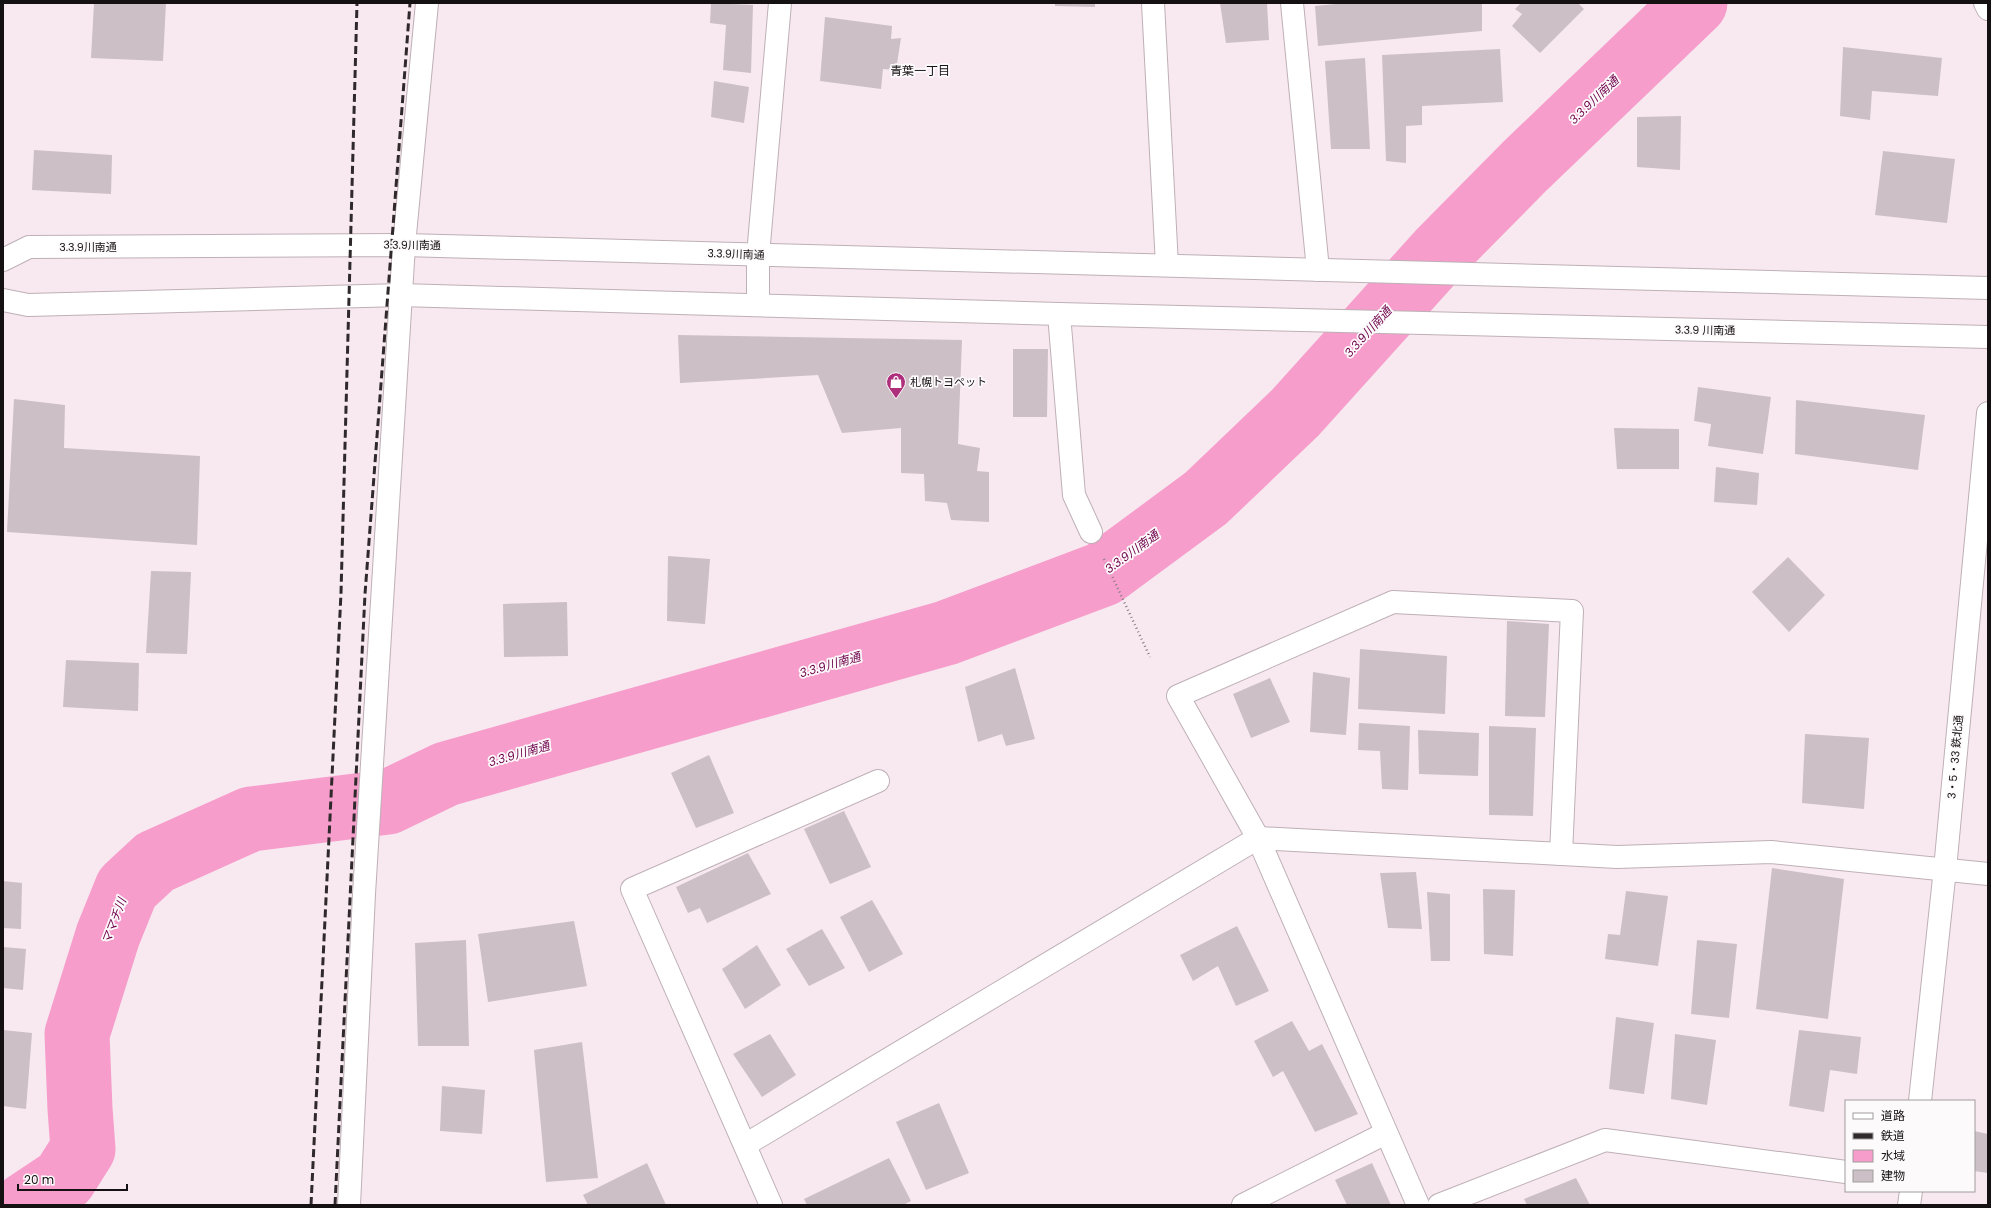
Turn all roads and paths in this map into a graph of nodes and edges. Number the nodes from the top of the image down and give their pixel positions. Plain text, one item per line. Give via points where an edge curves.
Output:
1 (427, 3) edge
2 (780, 3) edge
3 (1153, 3) edge
4 (1292, 3) edge
5 (1985, 3) edge
6 (1988, 9) edge
7 (404, 245) junction
8 (758, 255) junction
9 (3, 260) edge
10 (1167, 265) junction
11 (1318, 270) junction
12 (1988, 288) edge
13 (401, 295) junction
14 (3, 300) edge
15 (758, 305) junction
16 (1059, 314) junction
17 (1988, 337) edge
18 (1988, 413) edge
19 (1091, 532) joint
20 (1150, 657) dead end
21 (878, 781) dead end
22 (1258, 838) junction
23 (1561, 854) junction
24 (1945, 869) junction
25 (1988, 874) edge
26 (1920, 1100) edge
27 (1386, 1133) junction
28 (745, 1145) junction
29 (1845, 1172) edge
30 (1910, 1192) edge
31 (349, 1205) edge
32 (771, 1205) edge
33 (1243, 1205) edge
34 (1418, 1205) edge
35 (1439, 1205) edge
36 (1909, 1205) edge

1 - 7 street
2 - 8 street
3 - 10 street
4 - 11 street
5 - 6 street
7 - 8 street, 3.3.9川南通
7 - 9 street, 3.3.9川南通 via 29,247
7 - 13 street
8 - 10 street, 3.3.9川南通
8 - 15 street
10 - 11 street, 3.3.9川南通
11 - 12 street, 3.3.9川南通
13 - 14 street via 28,305
13 - 15 street
13 - 31 street via 364,894
15 - 16 street
16 - 17 street, 3.3.9 川南通
16 - 19 street via 1074,495
18 - 24 street, 3・5・33 鉄北通
19 - 20 path
21 - 28 street via 632,889
22 - 23 street
22 - 23 street via 1178,696 1393,602 1572,611
22 - 27 street
22 - 28 street
23 - 24 street via 1617,857 1772,852
24 - 25 street
24 - 26 street, 3・5・33 鉄北通
27 - 33 street
27 - 34 street
28 - 32 street
29 - 35 street via 1605,1140
30 - 36 street

